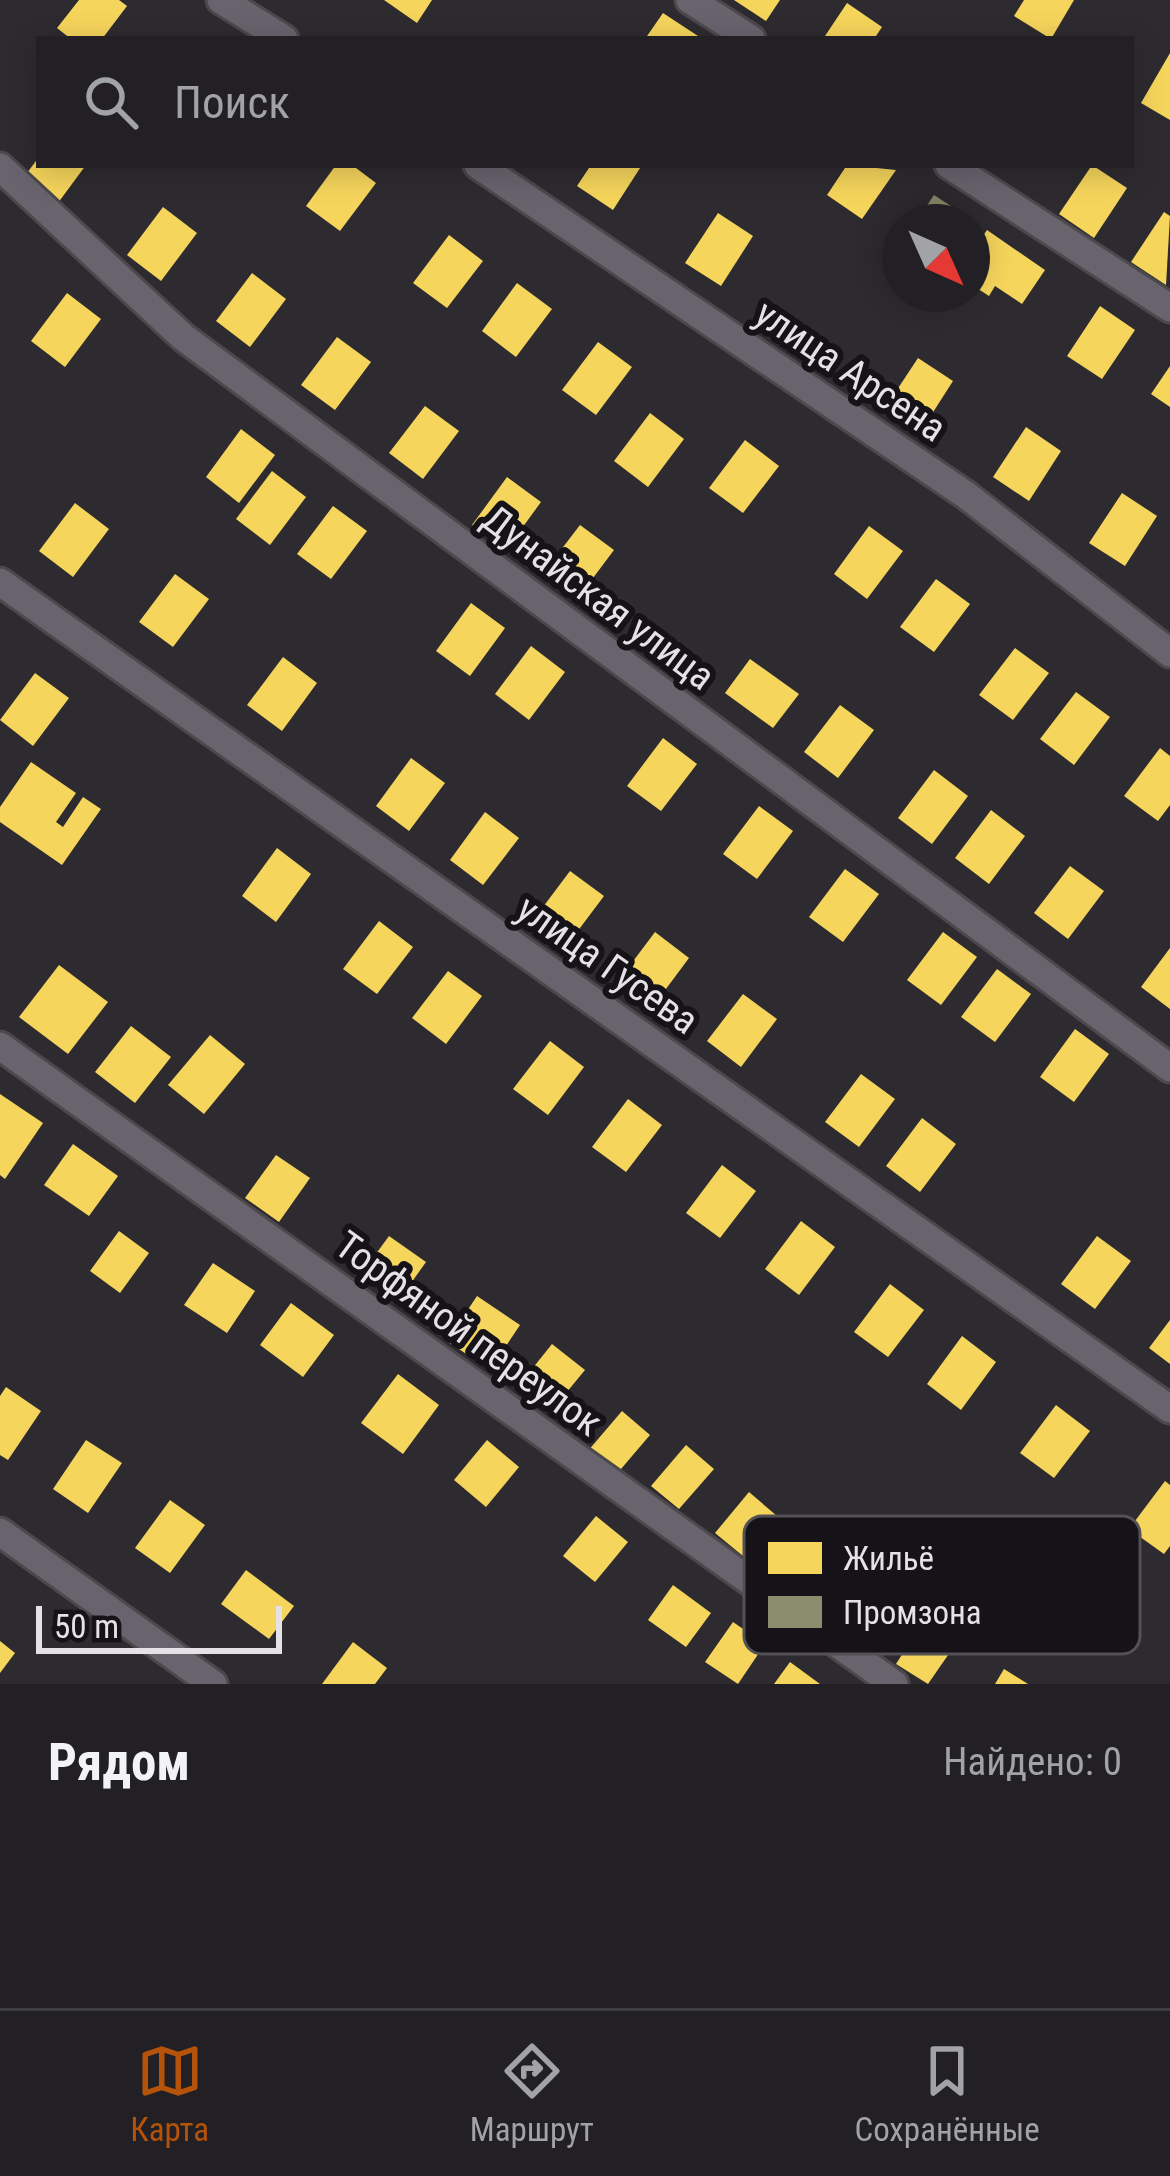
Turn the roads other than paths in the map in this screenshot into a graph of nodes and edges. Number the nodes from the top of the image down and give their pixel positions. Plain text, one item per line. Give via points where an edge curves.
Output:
1 (221, 0) edge
2 (690, 0) edge
3 (279, 36) edge
4 (747, 36) edge
5 (0, 167) edge
6 (482, 168) edge
7 (954, 168) edge
8 (1170, 308) edge
9 (0, 581) edge
10 (1170, 653) edge
11 (0, 1046) edge
12 (1170, 1068) edge
13 (1170, 1409) edge
14 (0, 1532) edge
15 (744, 1578) edge
16 (851, 1654) edge
17 (213, 1684) edge
18 (893, 1684) edge

1 - 3 street
2 - 4 street
5 - 12 street, Дунайская улица via 183,337
6 - 10 street, улица Арсена via 966,495
7 - 8 street
9 - 13 street, улица Гусева
11 - 15 street, Торфяной переулок
14 - 17 street
16 - 18 street, Торфяной переулок

